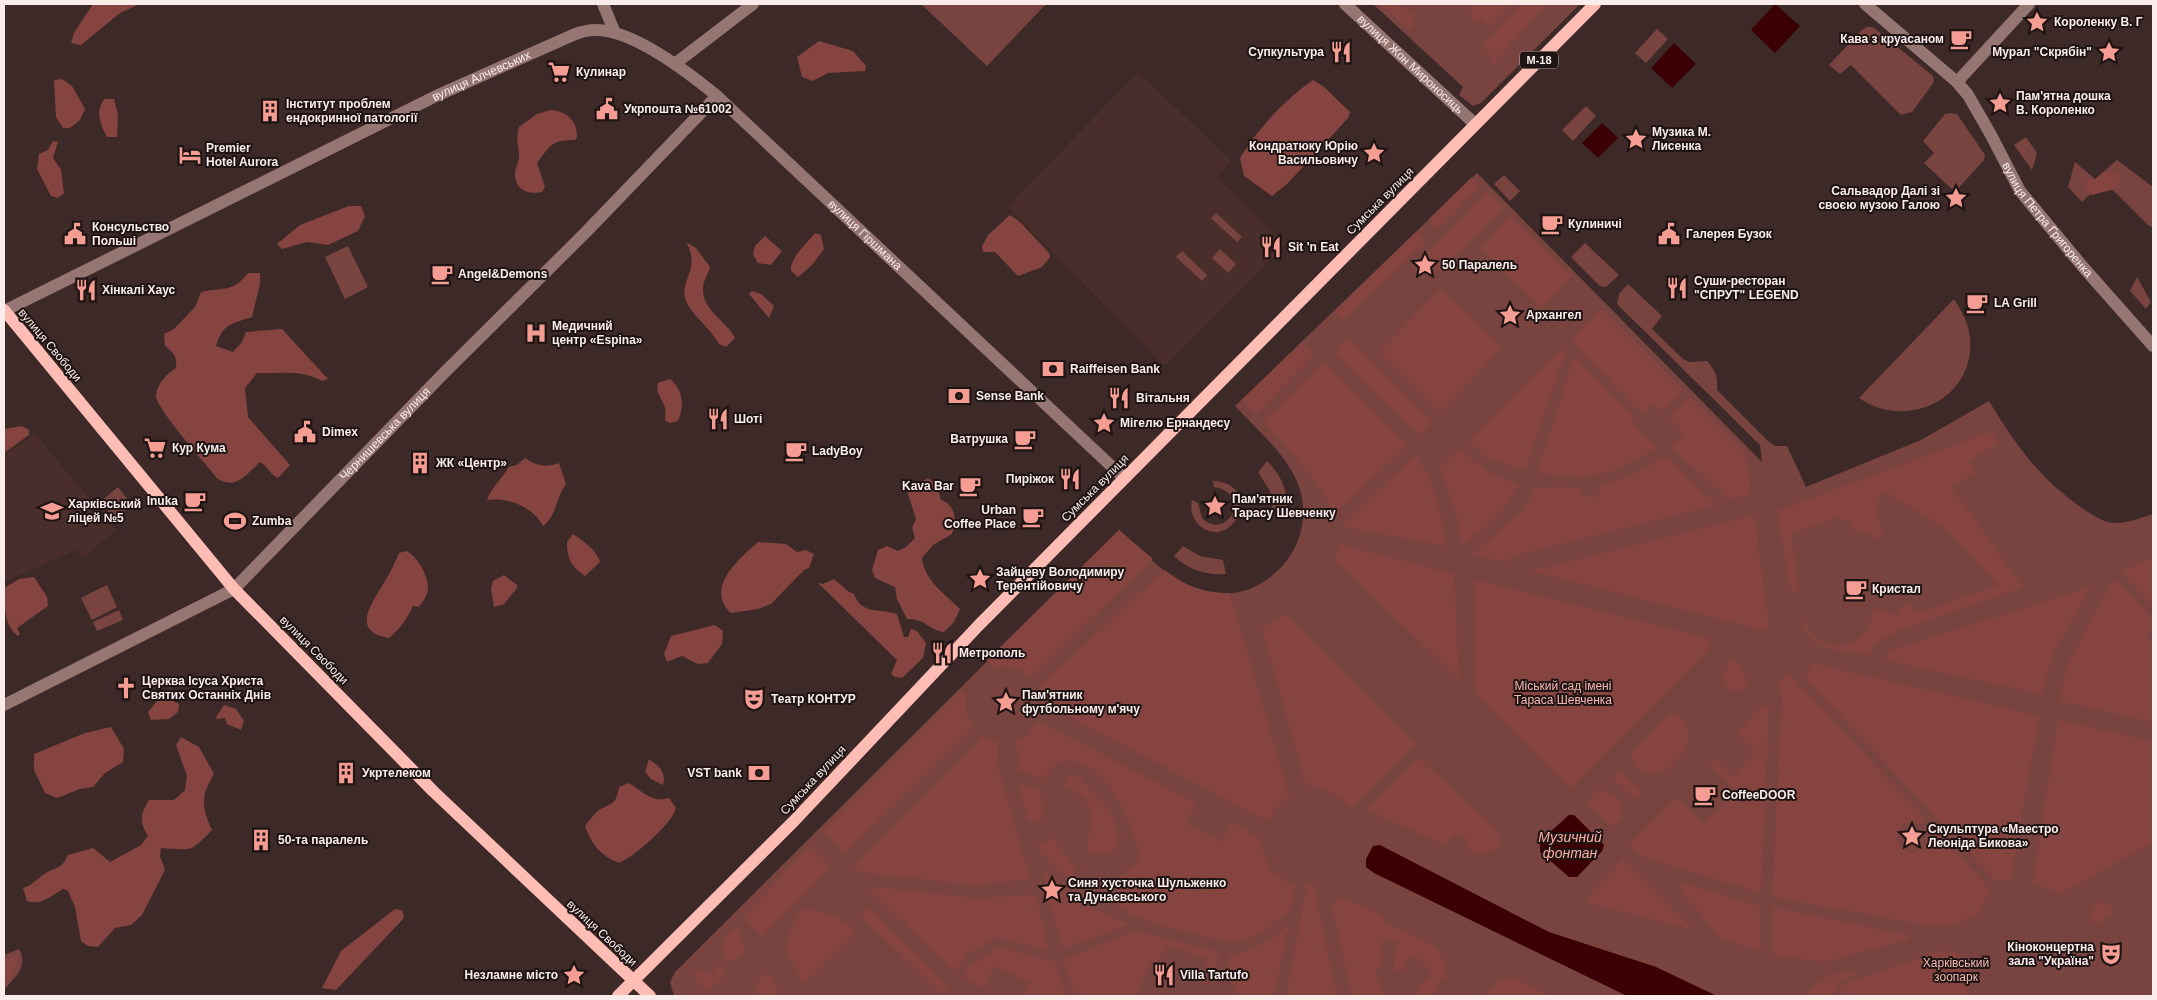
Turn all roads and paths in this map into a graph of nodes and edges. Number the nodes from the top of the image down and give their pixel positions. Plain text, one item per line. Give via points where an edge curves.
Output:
1 (603, 4) edge
2 (753, 4) edge
3 (1345, 4) edge
4 (1595, 4) edge
5 (1865, 4) edge
6 (2029, 4) edge
7 (615, 33) junction
8 (676, 63) junction
9 (1957, 82) junction
10 (717, 96) junction
11 (1475, 124) junction
12 (4, 311) edge
13 (2153, 346) edge
14 (1124, 478) junction
15 (234, 589) junction
16 (4, 705) edge
17 (634, 981) junction
18 (618, 996) edge
19 (650, 996) edge

1 - 7 street
2 - 8 street
3 - 11 street, вулиця Жон Мироносиць
4 - 11 main road, Сумська вулиця / М-18
5 - 9 street, вулиця Петра Григоренка
6 - 9 street
7 - 8 street, вулиця Гіршмана
7 - 12 street, вулиця Алчевських via 597,30 573,35 436,96
8 - 10 street, вулиця Гіршмана
9 - 13 street, вулиця Петра Григоренка via 1991,134 2020,191
10 - 14 street, вулиця Гіршмана
10 - 15 street, Чернишевська вулиця
11 - 14 main road, Сумська вулиця
12 - 15 main road, вулиця Свободи
14 - 17 main road, Сумська вулиця via 979,625 794,821
15 - 16 street, Чернишевська вулиця
15 - 17 main road, вулиця Свободи via 426,783
17 - 18 main road, Сумська вулиця
17 - 19 main road, вулиця Свободи

